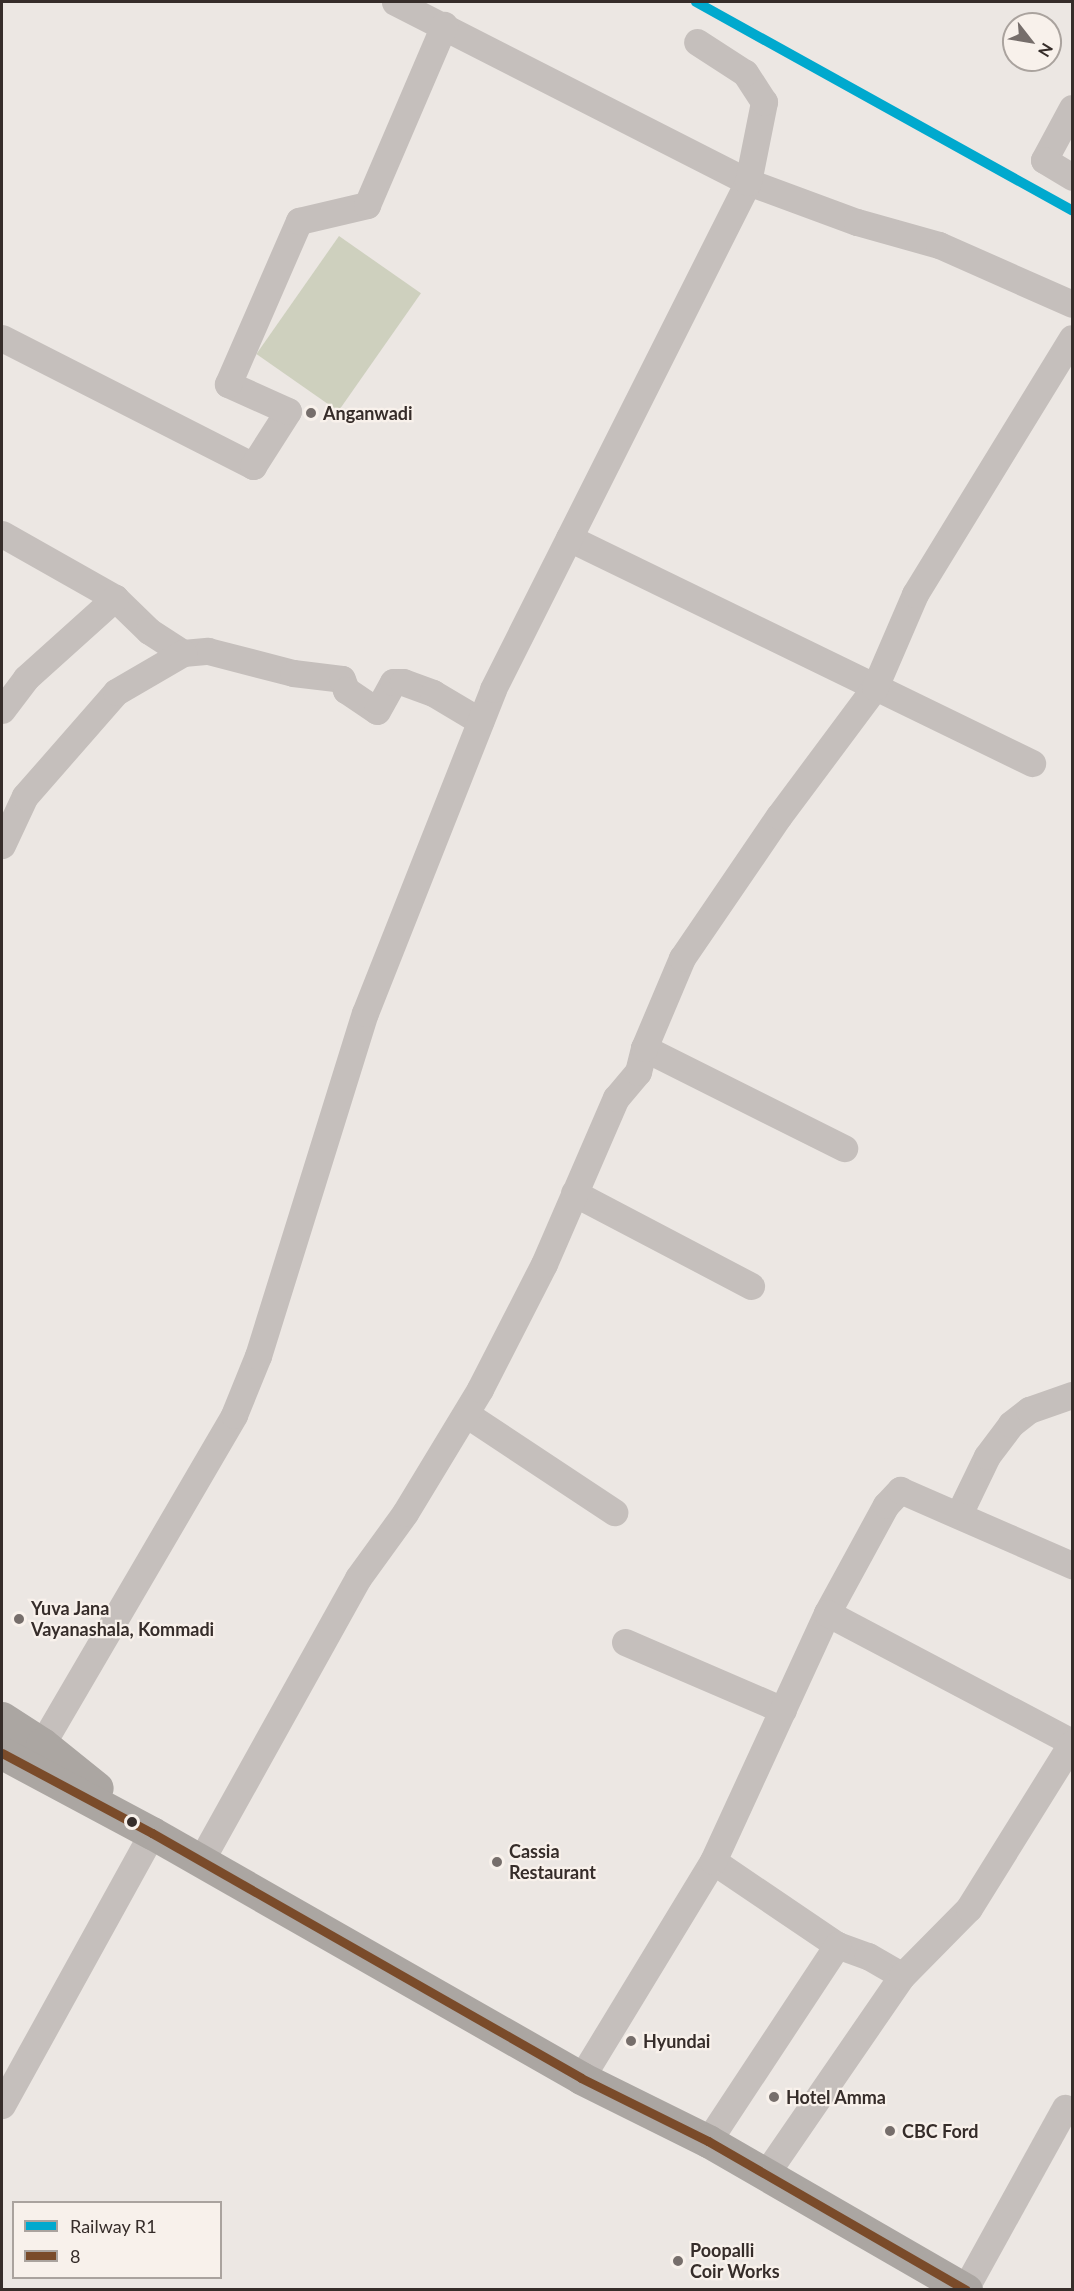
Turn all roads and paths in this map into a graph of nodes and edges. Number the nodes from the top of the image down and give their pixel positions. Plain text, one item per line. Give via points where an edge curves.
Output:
1 (395, 2) edge
2 (444, 25) junction
3 (697, 42) dead end
4 (1072, 108) edge
5 (1072, 177) edge
6 (748, 182) junction
7 (1072, 304) edge
8 (2, 338) edge
9 (1072, 338) edge
10 (2, 534) edge
11 (569, 538) junction
12 (115, 598) junction
13 (183, 653) junction
14 (875, 687) junction
15 (2, 710) edge
16 (480, 721) junction
17 (1032, 763) dead end
18 (2, 845) edge
19 (644, 1048) junction
20 (844, 1148) dead end
21 (574, 1193) junction
22 (751, 1286) dead end
23 (1072, 1395) edge
24 (466, 1414) junction
25 (614, 1512) dead end
26 (959, 1514) junction
27 (1072, 1565) edge
28 (827, 1613) junction
29 (625, 1642) dead end
30 (783, 1710) junction
31 (2, 1718) edge
32 (1072, 1743) edge
33 (42, 1744) junction
34 (2, 1753) edge
35 (152, 1833) junction
36 (713, 1861) junction
37 (200, 1862) junction
38 (837, 1945) junction
39 (902, 1976) junction
40 (581, 2078) junction
41 (2, 2105) edge
42 (1065, 2108) dead end
43 (708, 2141) junction
44 (765, 2175) junction
45 (965, 2289) edge

1 - 2 street
2 - 6 street
2 - 8 street via 367,205 299,221 228,384 288,411 253,466
3 - 6 street via 745,73 764,102
4 - 5 street via 1044,159
6 - 7 street via 857,222 939,245
6 - 11 street
9 - 14 street via 915,594
10 - 12 street
11 - 14 street
11 - 16 street
12 - 13 street via 149,631
12 - 15 street via 26,678
13 - 16 street via 208,651 293,673 342,679 346,690 377,711 393,682 403,682 434,693
13 - 18 street via 116,692 25,796
14 - 17 street
14 - 19 street via 699,930
16 - 33 street via 365,1013 248,1383 234,1415
19 - 20 street
19 - 21 street via 638,1072 616,1098
21 - 22 street
21 - 24 street via 544,1264
23 - 26 street via 1029,1410 1011,1424 987,1456
24 - 25 street
24 - 37 street via 405,1513 358,1578
26 - 27 street
26 - 28 street via 913,1493 897,1491 885,1505
28 - 30 street
28 - 32 street
29 - 30 street
30 - 36 street
31 - 33 highway
32 - 39 street via 969,1908
33 - 35 highway
34 - 35 highway
35 - 37 highway
35 - 41 street
36 - 38 street
36 - 40 street
37 - 40 highway
38 - 39 street via 868,1956
38 - 43 street
39 - 44 street
40 - 43 highway
42 - 45 street
43 - 44 highway
44 - 45 highway

